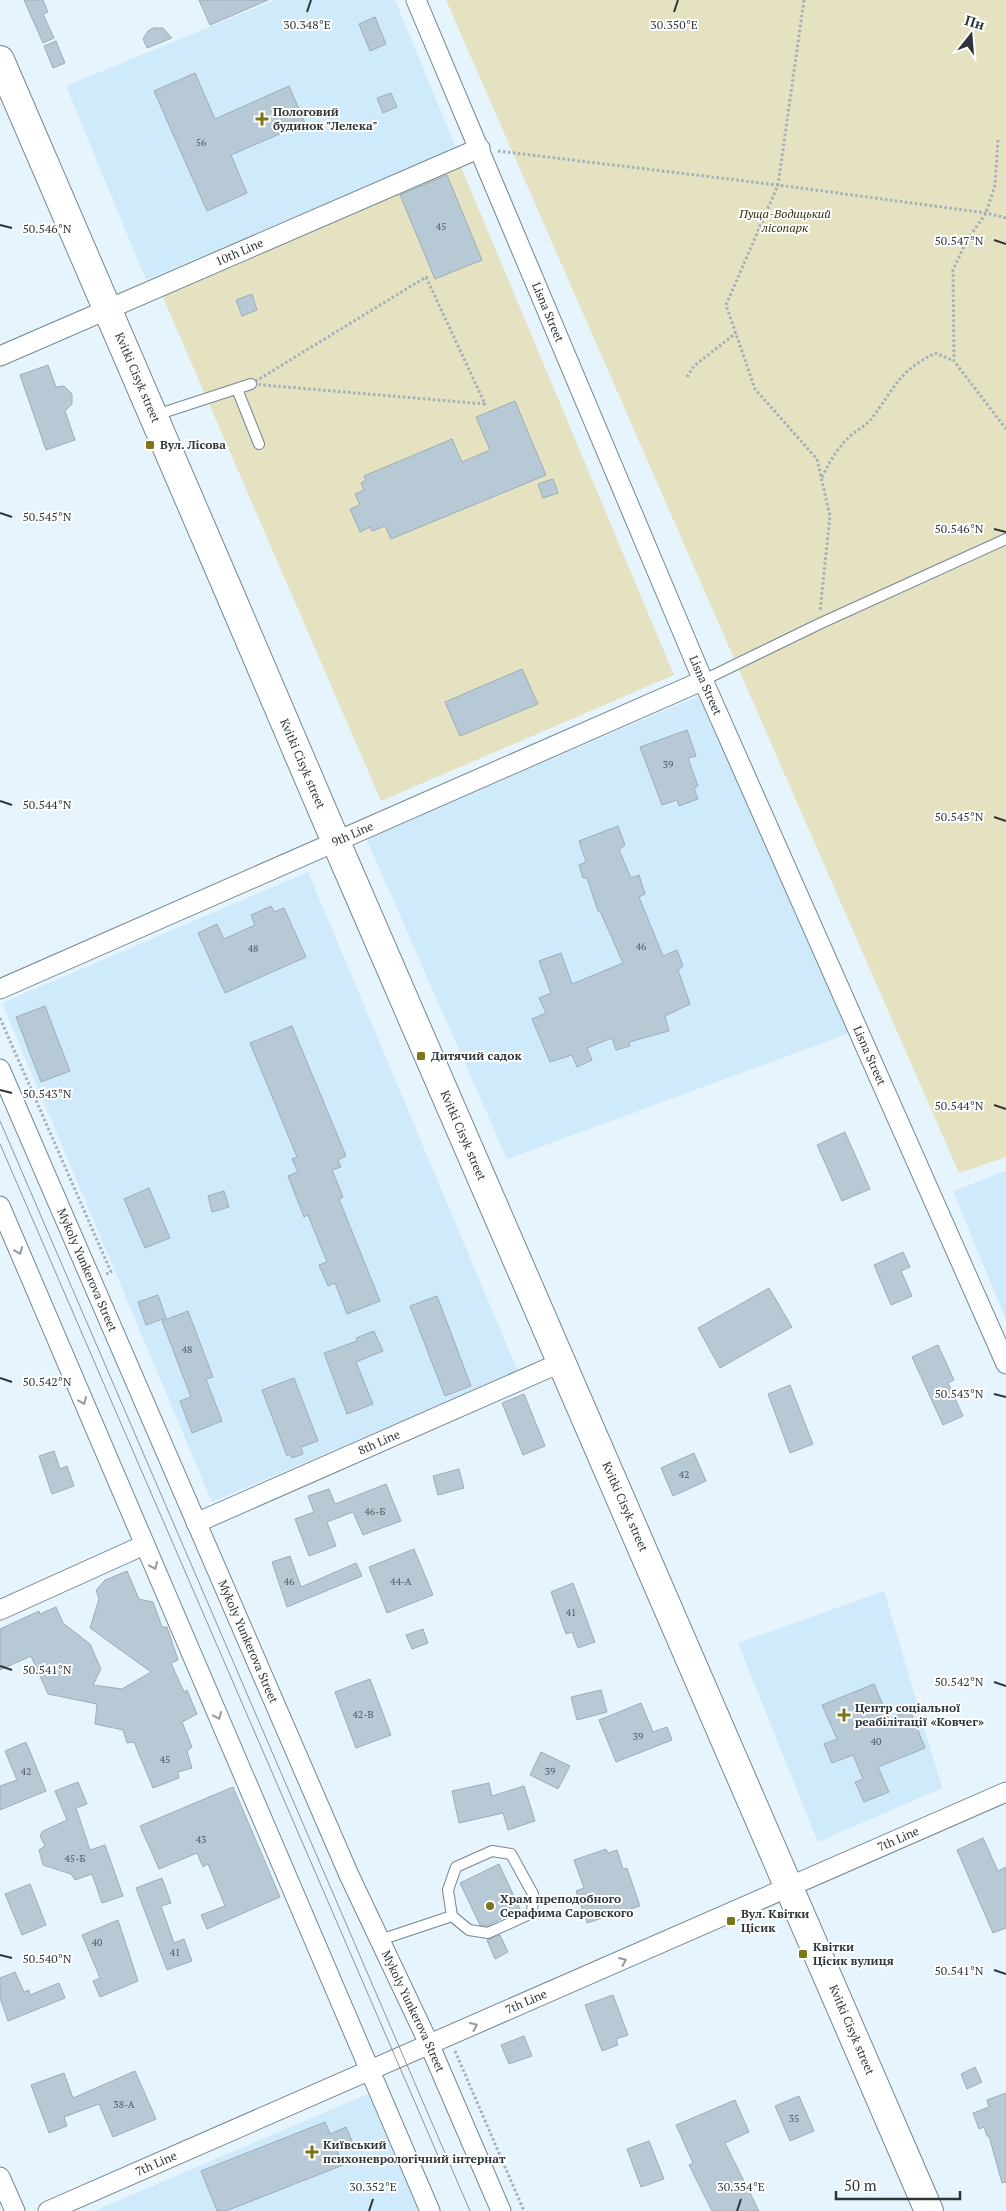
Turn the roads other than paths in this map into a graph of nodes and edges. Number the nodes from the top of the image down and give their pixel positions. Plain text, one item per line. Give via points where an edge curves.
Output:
1 (416, 0) edge
2 (0, 60) edge
3 (480, 148) junction
4 (110, 310) junction
5 (0, 356) edge
6 (251, 384) road end
7 (236, 389) junction
8 (155, 416) junction
9 (259, 444) dead end
10 (1006, 539) edge
11 (704, 680) junction
12 (336, 843) junction
13 (0, 989) edge
14 (0, 1069) edge
15 (0, 1206) edge
16 (562, 1362) junction
17 (1006, 1364) edge
18 (196, 1524) junction
19 (144, 1545) junction
20 (0, 1610) edge
21 (1006, 1792) edge
22 (791, 1887) junction
23 (452, 1916) junction
24 (380, 1940) junction
25 (430, 2046) junction
26 (370, 2072) junction
27 (0, 2177) edge
28 (15, 2211) edge
29 (48, 2211) edge
30 (430, 2211) edge
31 (501, 2211) edge
32 (929, 2211) edge

1 - 3 street, Lisna Street
2 - 4 street, Kvitki Cisyk street
3 - 4 street, 10th Line
3 - 11 street, Lisna Street
4 - 5 street, 10th Line
4 - 8 street, Kvitki Cisyk street
6 - 7 lane
7 - 8 lane
7 - 9 lane
8 - 12 street, Kvitki Cisyk street
10 - 11 lane
11 - 12 street, 9th Line
11 - 17 street, Lisna Street
12 - 13 street, 9th Line
12 - 16 street, Kvitki Cisyk street
14 - 18 street, Mykoly Yunkerova Street
15 -> 19 street
16 - 18 street, 8th Line
16 - 22 street, Kvitki Cisyk street
18 - 24 street, Mykoly Yunkerova Street
19 - 20 street
19 -> 26 street
21 - 22 street, 7th Line
25 -> 22 street, 7th Line
22 - 32 street, Kvitki Cisyk street
23 - 23 lane via 448,1890 456,1867 492,1851 511,1854 533,1894 532,1913 488,1933 469,1930
23 - 24 lane
24 - 25 street, Mykoly Yunkerova Street
25 - 26 street, 7th Line
25 - 31 street, Mykoly Yunkerova Street
26 - 29 street, 7th Line
26 - 30 street
27 - 28 street

